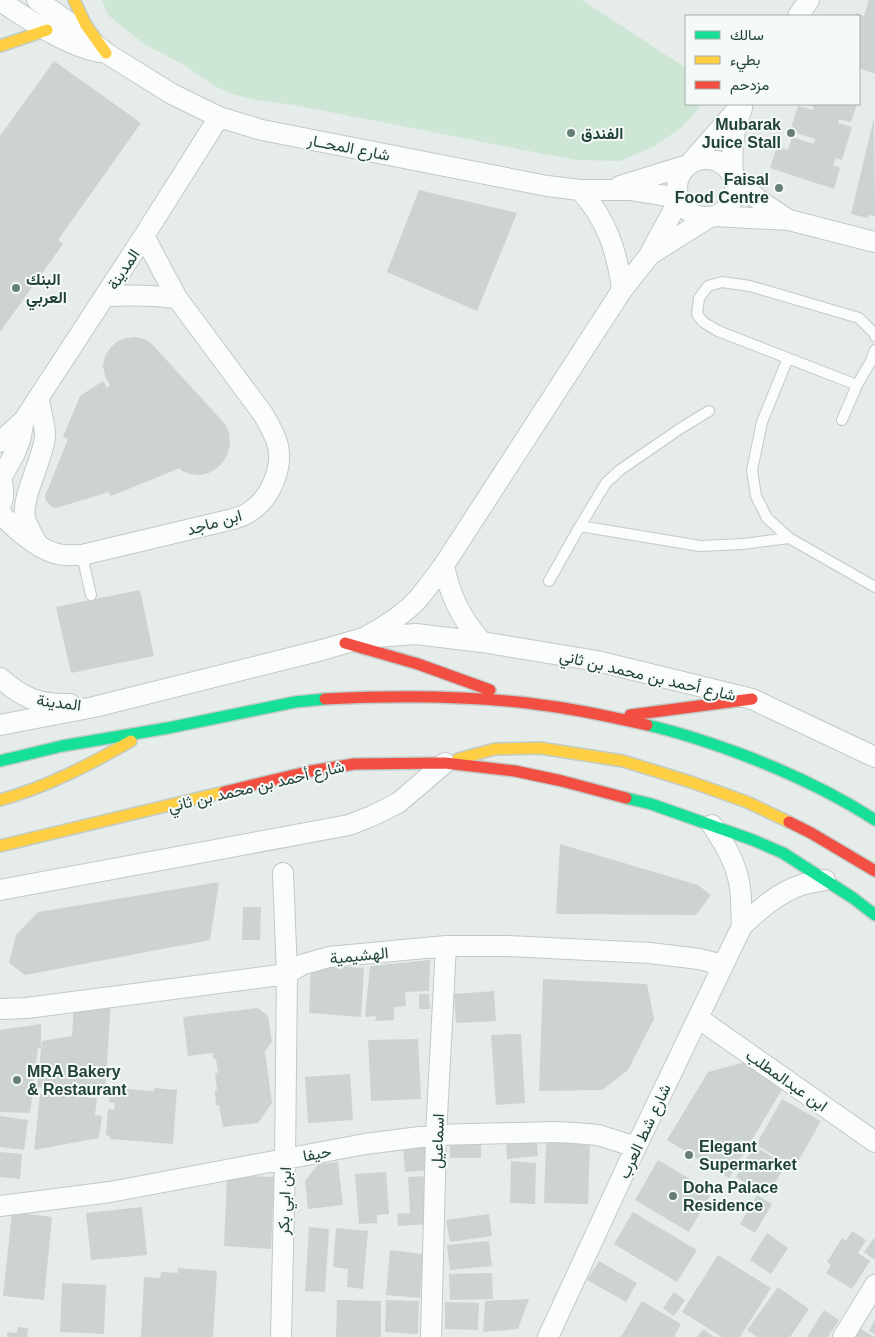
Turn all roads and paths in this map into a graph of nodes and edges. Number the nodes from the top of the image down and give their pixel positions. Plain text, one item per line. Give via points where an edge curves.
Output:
1 (37, 0) edge
2 (74, 0) edge
3 (809, 0) edge
4 (0, 1) edge
5 (799, 15) edge
6 (47, 30) junction
7 (0, 46) edge
8 (106, 53) junction
9 (742, 105) edge
10 (743, 105) edge
11 (220, 117) junction
12 (689, 164) junction
13 (734, 178) junction
14 (580, 190) junction
15 (609, 190) junction
16 (679, 199) junction
17 (713, 217) junction
18 (789, 220) junction
19 (144, 236) junction
20 (875, 242) edge
21 (648, 257) junction
22 (622, 290) junction
23 (104, 296) junction
24 (177, 298) junction
25 (875, 336) edge
26 (875, 350) edge
27 (788, 358) junction
28 (857, 385) junction
29 (38, 398) junction
30 (709, 411) dead end
31 (24, 420) junction
32 (842, 420) dead end
33 (0, 442) edge
34 (0, 477) edge
35 (0, 507) edge
36 (0, 513) edge
37 (580, 526) junction
38 (789, 538) junction
39 (38, 545) junction
40 (82, 555) junction
41 (444, 565) junction
42 (549, 580) dead end
43 (875, 587) edge
44 (91, 596) dead end
45 (354, 640) junction
46 (482, 642) junction
47 (0, 678) edge
48 (752, 699) junction
49 (517, 701) junction
50 (94, 707) junction
51 (617, 716) junction
52 (0, 726) edge
53 (143, 733) junction
54 (875, 757) edge
55 (0, 761) edge
56 (445, 763) junction
57 (0, 800) edge
58 (875, 820) edge
59 (712, 825) junction
60 (0, 846) edge
61 (875, 871) edge
62 (283, 872) dead end
63 (825, 880) junction
64 (0, 890) edge
65 (875, 915) edge
66 (742, 926) junction
67 (446, 946) junction
68 (723, 965) junction
69 (287, 974) junction
70 (0, 1008) edge
71 (698, 1018) junction
72 (436, 1135) junction
73 (875, 1142) edge
74 (636, 1147) junction
75 (285, 1158) junction
76 (0, 1206) edge
77 (875, 1285) edge
78 (280, 1337) edge
79 (431, 1337) edge
80 (548, 1337) edge
81 (843, 1337) edge

1 - 8 street, شارع المحــار
2 - 8 main road via 86,25
3 - 5 street
4 - 6 street, شارع المحــار
6 - 7 main road
6 - 8 street, شارع المحــار via 73,44
8 - 11 street, شارع المحــار via 172,94
9 - 12 street
10 - 13 street via 732,146
11 - 14 street, شارع المحــار via 262,130
11 - 19 street, المدينة
12 - 13 street via 698,159 714,160 722,163
12 - 15 street, شارع المحــار
12 - 16 street via 678,180
13 - 17 street via 732,203
13 - 18 street
14 - 15 street, شارع المحــار
14 - 22 street via 610,237
15 - 16 street, شارع المحــار via 630,190
16 - 17 street via 696,216
16 - 21 street
17 - 18 street
17 - 21 street
18 - 20 street
19 - 23 street, المدينة
19 - 24 street, ابن ماجد
21 - 22 street
22 - 41 street
23 - 24 street
23 - 29 street, المدينة
24 - 40 street, ابن ماجد via 274,432 278,448 274,481 266,497 250,512 233,519
25 - 27 lane via 859,318 750,286 722,282 708,286 699,298 697,314 703,322
26 - 28 lane
27 - 28 lane
27 - 38 lane via 762,422 752,470 756,496 768,518
28 - 32 lane
29 - 31 street, المدينة
29 - 39 street via 45,434 27,498 25,517
30 - 37 lane via 620,470 606,483
31 - 33 street, المدينة
31 - 34 street, المدينة via 20,440
34 - 35 street via 4,489
36 - 39 street, ابن ماجد
37 - 38 lane via 700,546
37 - 42 lane
38 - 43 lane
39 - 40 street, ابن ماجد via 56,554
40 - 44 lane
41 - 45 street via 402,614
41 - 46 street via 459,611
45 - 46 street, شارع أحمد بن محمد بن ثاني via 416,634
45 - 49 main road
45 - 50 street, شارع أحمد بن محمد بن ثاني
46 - 48 street, شارع أحمد بن محمد بن ثاني via 597,661
47 - 50 street, المدينة via 35,701 82,703
48 - 51 main road
48 - 54 street, شارع أحمد بن محمد بن ثاني
49 - 51 main road
49 - 53 main road via 446,696 310,700
50 - 52 street, شارع أحمد بن محمد بن ثاني
51 - 58 main road via 689,736 779,769
53 - 55 main road via 60,746
53 - 57 main road via 66,777
56 - 59 main road, شارع أحمد بن محمد بن ثاني via 562,782 651,804
56 - 60 main road, شارع أحمد بن محمد بن ثاني via 354,764 311,771
56 - 61 main road via 494,749 512,748 540,748 623,761 747,802 811,833
56 - 64 street via 398,802 349,825
59 - 63 main road, شارع أحمد بن محمد بن ثاني via 783,853
59 - 66 street via 733,862 739,884
62 - 69 street, ابن ابي بكر
63 - 65 main road, شارع أحمد بن محمد بن ثاني
63 - 66 street, شارع شط العرب via 779,895
66 - 68 street, شارع شط العرب
67 - 68 street, الهشيمية via 650,953
67 - 69 street, الهشيمية via 329,957 301,965
67 - 72 street, اسماعيل
68 - 71 street, شارع شط العرب
69 - 70 street, الهشيمية via 28,1008
69 - 75 street, ابن ابي بكر
71 - 73 street, ابن عبدالمطلب
71 - 74 street, شارع شط العرب
72 - 74 street, حيفا via 575,1133 598,1135
72 - 75 street, حيفا
72 - 79 street, اسماعيل
74 - 80 street, شارع شط العرب
75 - 76 street, حيفا via 110,1192
75 - 78 street, ابن ابي بكر
77 - 81 street

